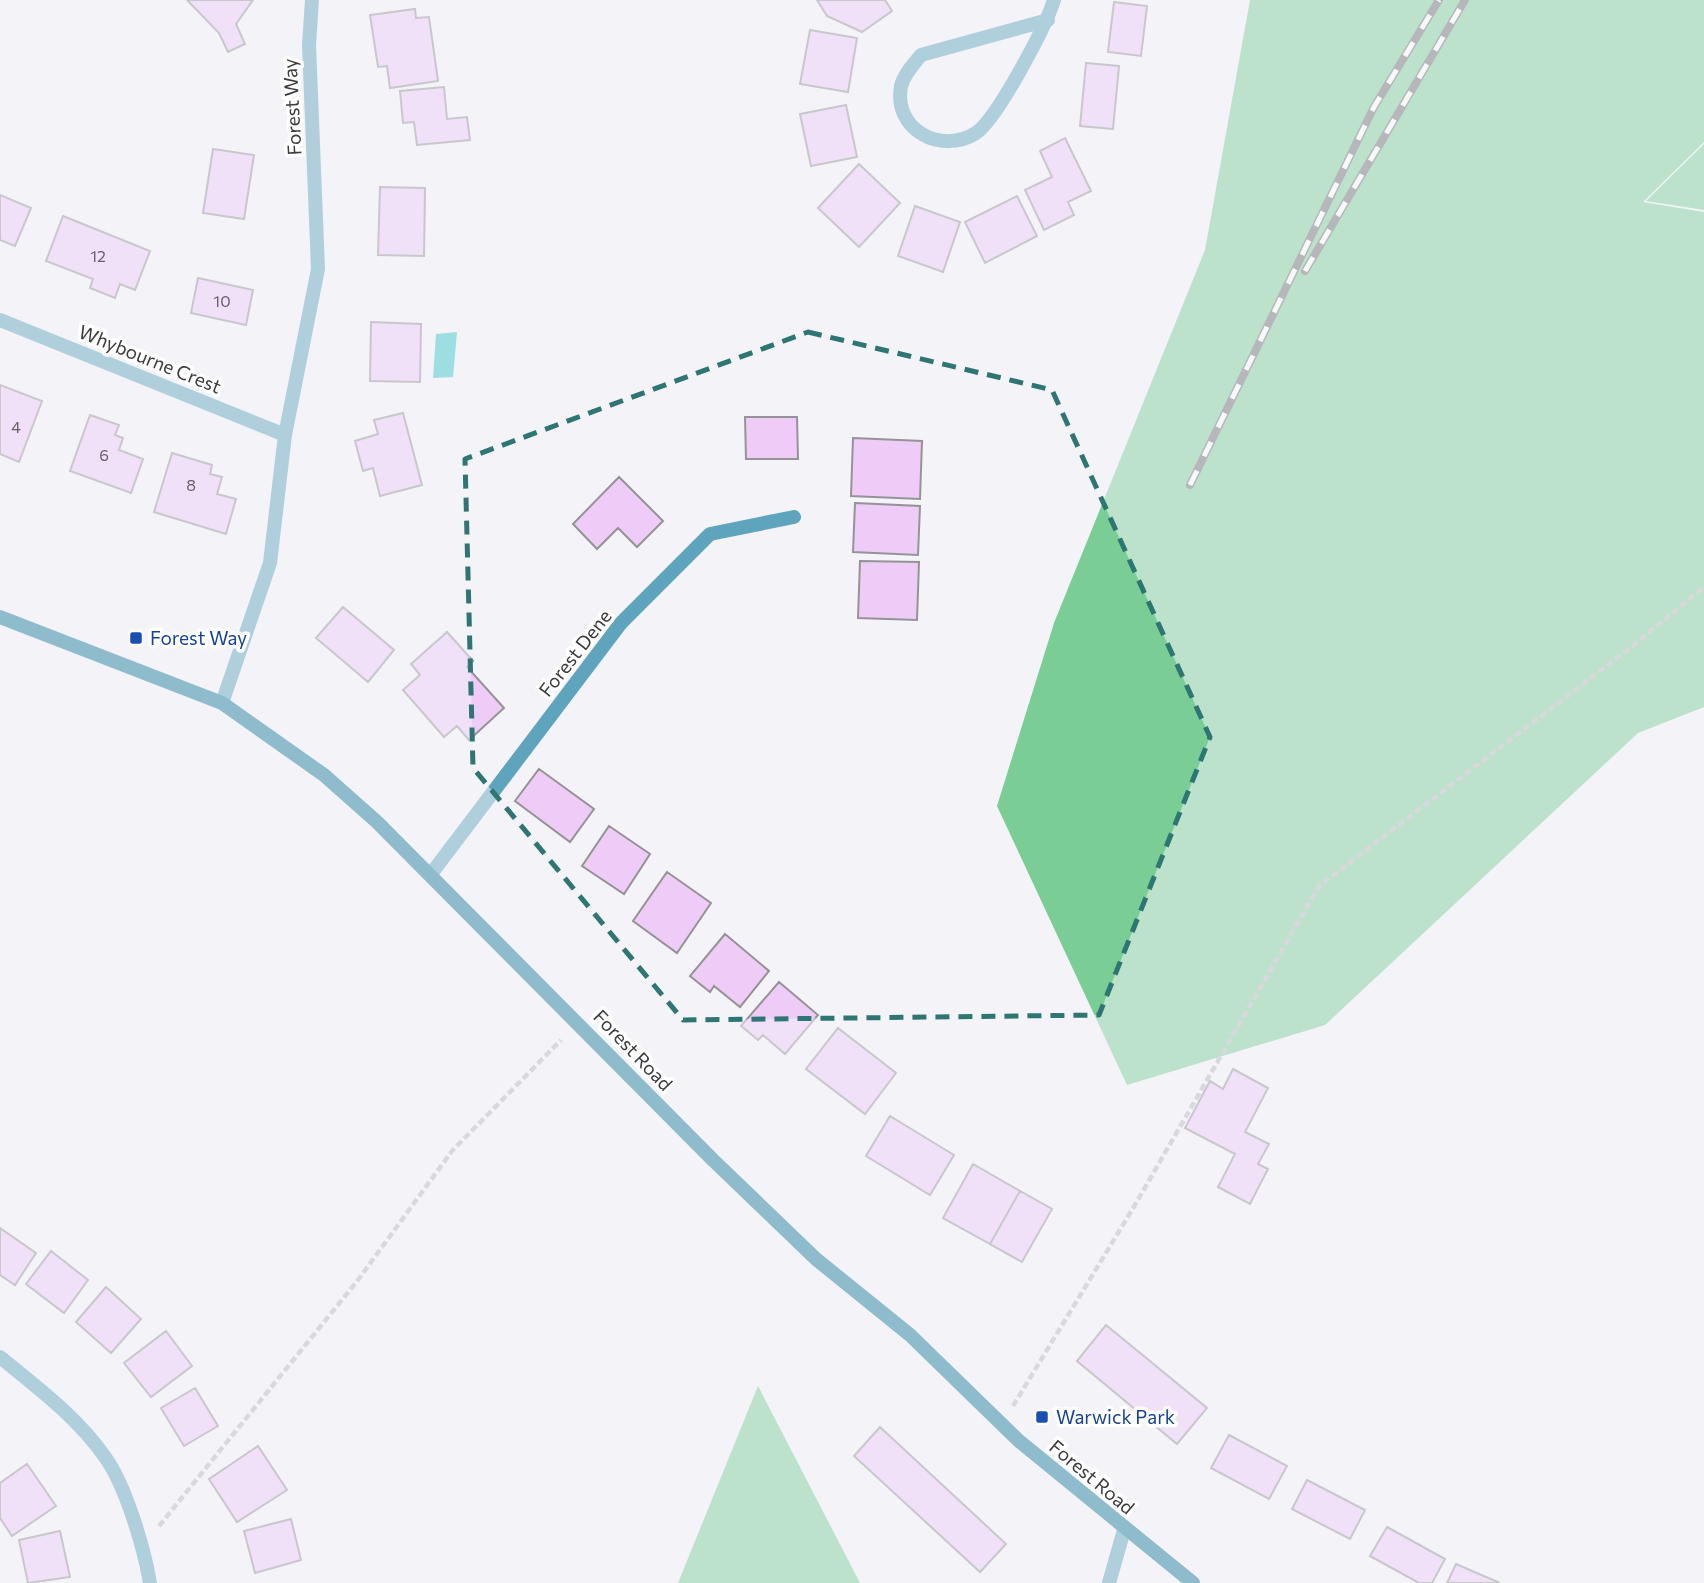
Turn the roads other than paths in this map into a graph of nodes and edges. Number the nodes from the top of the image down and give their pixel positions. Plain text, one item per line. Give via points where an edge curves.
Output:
1 (312, 0) edge
2 (1054, 0) edge
3 (1048, 20) junction
4 (0, 320) edge
5 (285, 435) junction
6 (794, 517) dead end
7 (0, 617) edge
8 (222, 703) junction
9 (431, 874) junction
10 (0, 1357) edge
11 (1124, 1530) junction
12 (150, 1583) edge
13 (1109, 1583) edge
14 (1193, 1583) edge

1 - 5 street, Forest Way via 309,45 318,269
2 - 3 street
3 - 3 street via 921,55 901,86 901,104 918,134 934,142 975,133 992,117
4 - 5 street, Whybourne Crest
5 - 8 street, Forest Way via 270,563
6 - 9 street, Forest Dene via 709,534 621,623
7 - 8 street, Forest Road
8 - 9 street, Forest Road via 324,775
9 - 11 street, Forest Road via 816,1259 910,1335 1000,1425
10 - 12 street via 62,1407 107,1458 144,1544
11 - 13 street
11 - 14 street, Forest Road

